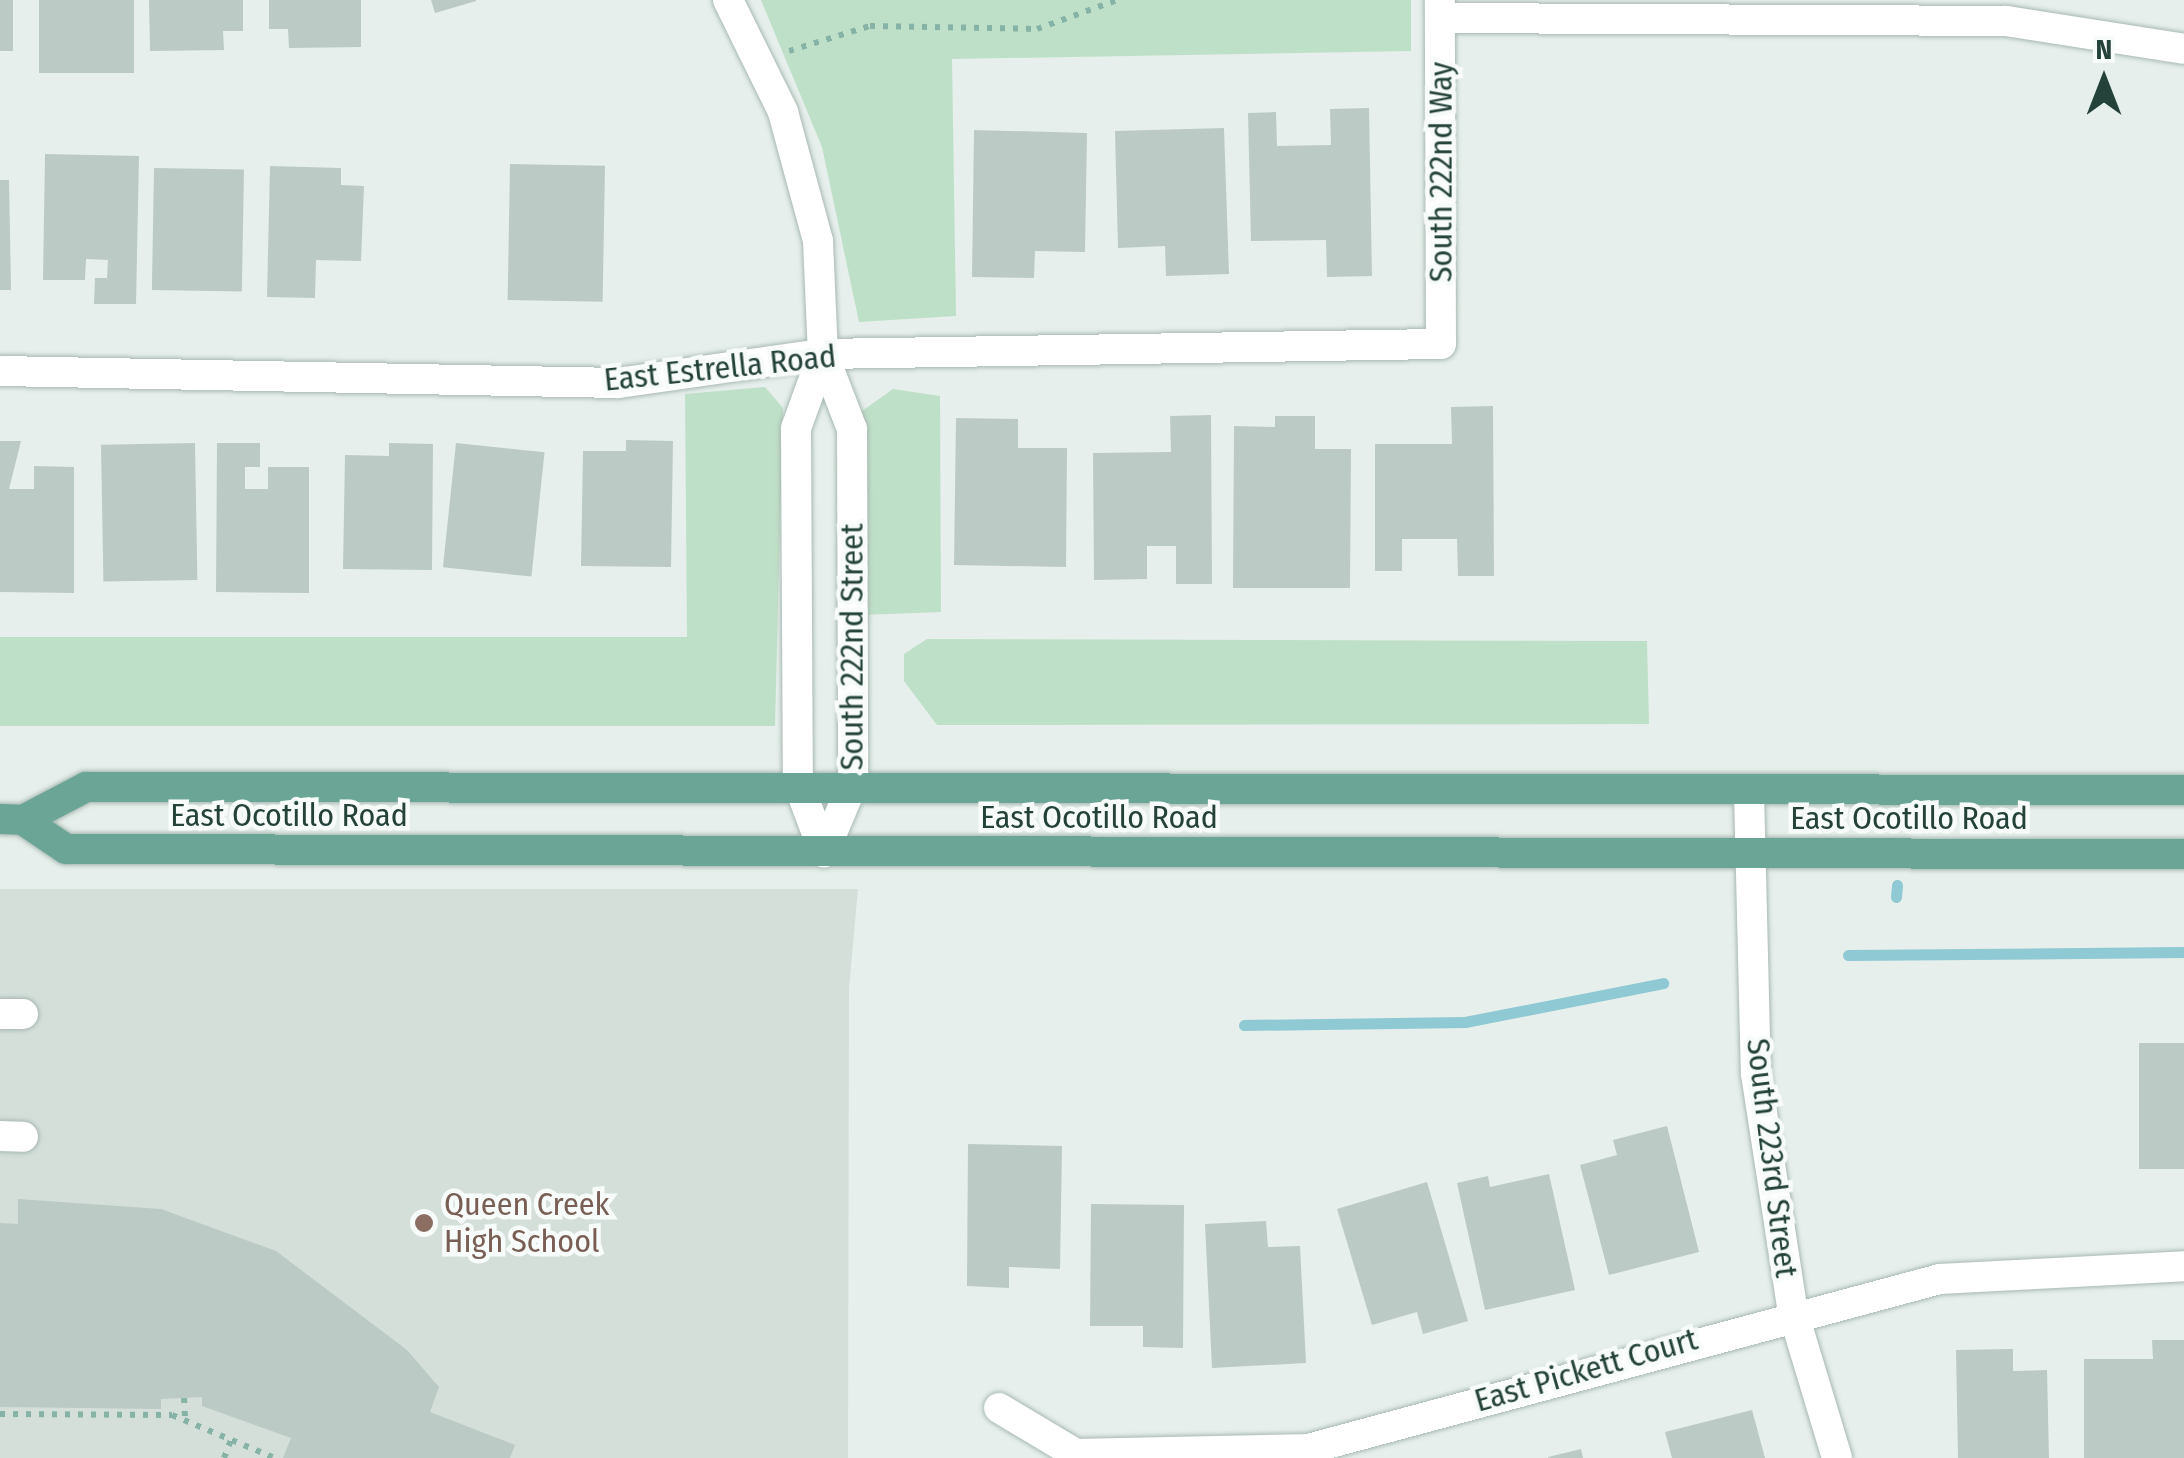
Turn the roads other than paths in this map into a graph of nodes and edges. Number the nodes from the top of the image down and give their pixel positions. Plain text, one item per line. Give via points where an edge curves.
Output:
1 (728, 0) edge
2 (1440, 9) edge
3 (2184, 49) edge
4 (1440, 344) joint
5 (823, 354) junction
6 (0, 371) edge
7 (853, 783) junction
8 (798, 784) junction
9 (2184, 790) edge
10 (1749, 792) junction
11 (12, 820) edge
12 (824, 852) junction
13 (1751, 852) junction
14 (2184, 854) edge
15 (2184, 1266) edge
16 (1793, 1312) junction
17 (999, 1408) dead end
18 (1837, 1458) edge

1 - 5 street, South 222nd Street via 760,65 818,241
2 - 3 street via 2006,20
2 - 4 street, South 222nd Way
4 - 5 street, East Estrella Road
5 - 6 street, East Estrella Road via 618,383
5 - 7 street, South 222nd Street via 852,429
5 - 8 street, South 222nd Street via 796,428
7 - 8 main road, East Ocotillo Road
7 - 10 main road, East Ocotillo Road
7 - 12 street, South 222nd Street
8 - 11 main road, East Ocotillo Road via 86,786
8 - 12 street, South 222nd Street
9 - 10 main road, East Ocotillo Road
10 - 13 street, South 223rd Street
11 - 12 main road, East Ocotillo Road via 66,849
12 - 13 main road, East Ocotillo Road
13 - 14 main road, East Ocotillo Road
13 - 16 street, South 223rd Street via 1756,1074
15 - 16 street, East Pickett Court via 1958,1278
16 - 17 street, East Pickett Court via 1308,1449 1076,1454
16 - 18 street, South 223rd Street

